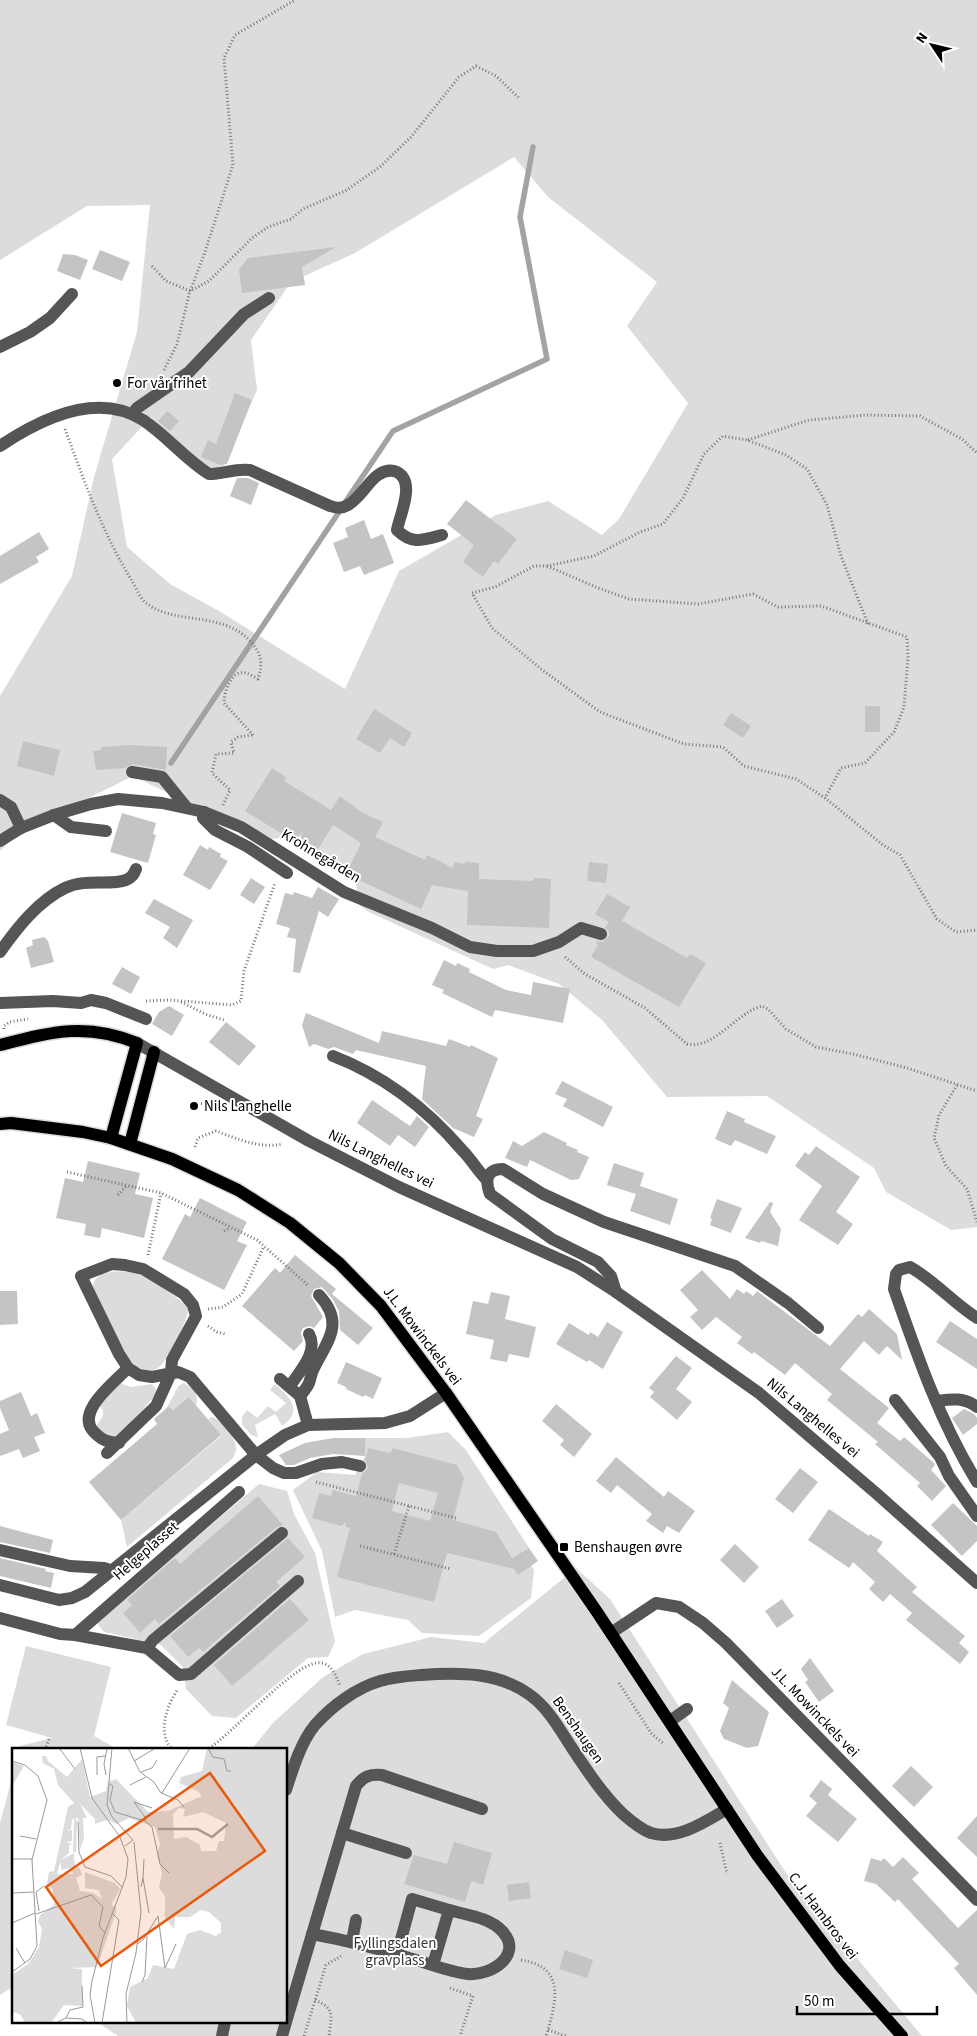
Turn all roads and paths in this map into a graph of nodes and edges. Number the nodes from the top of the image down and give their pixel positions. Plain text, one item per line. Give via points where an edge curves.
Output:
1 (296, 0) edge
2 (520, 99) dead end
3 (152, 266) dead end
4 (190, 291) junction
5 (72, 294) dead end
6 (269, 298) dead end
7 (177, 344) dead end
8 (0, 348) edge
9 (60, 414) junction
10 (132, 414) junction
11 (747, 440) junction
12 (0, 446) edge
13 (977, 454) edge
14 (442, 535) dead end
15 (547, 566) junction
16 (868, 624) junction
17 (132, 772) dead end
18 (825, 798) junction
19 (0, 800) edge
20 (223, 803) dead end
21 (187, 808) junction
22 (204, 812) junction
23 (54, 815) junction
24 (21, 828) junction
25 (106, 831) dead end
26 (0, 841) edge
27 (136, 869) dead end
28 (284, 871) joint
29 (977, 930) edge
30 (601, 934) dead end
31 (559, 942) junction
32 (0, 952) edge
33 (0, 1003) edge
34 (146, 1019) dead end
35 (224, 1020) dead end
36 (137, 1043) junction
37 (0, 1045) edge
38 (154, 1052) junction
39 (333, 1056) dead end
40 (957, 1085) junction
41 (977, 1091) edge
42 (210, 1095) dead end
43 (194, 1103) dead end
44 (0, 1124) edge
45 (111, 1138) junction
46 (286, 1143) dead end
47 (130, 1144) junction
48 (195, 1147) dead end
49 (67, 1172) dead end
50 (486, 1179) junction
51 (127, 1185) junction
52 (161, 1194) junction
53 (118, 1195) dead end
54 (977, 1222) edge
55 (230, 1228) junction
56 (224, 1231) dead end
57 (264, 1246) junction
58 (143, 1269) junction
59 (616, 1292) junction
60 (319, 1295) joint
61 (203, 1312) dead end
62 (977, 1318) edge
63 (202, 1322) dead end
64 (818, 1328) dead end
65 (226, 1334) dead end
66 (309, 1334) dead end
67 (128, 1368) junction
68 (171, 1373) junction
69 (446, 1393) junction
70 (300, 1396) junction
71 (894, 1400) dead end
72 (936, 1401) junction
73 (977, 1407) edge
74 (308, 1424) junction
75 (119, 1443) junction
76 (107, 1454) dead end
77 (256, 1455) junction
78 (360, 1466) dead end
79 (976, 1477) edge
80 (310, 1483) dead end
81 (239, 1492) dead end
82 (408, 1506) junction
83 (977, 1516) edge
84 (456, 1518) dead end
85 (282, 1533) dead end
86 (360, 1546) dead end
87 (0, 1550) edge
88 (394, 1554) junction
89 (451, 1569) dead end
90 (113, 1571) junction
91 (298, 1581) dead end
92 (977, 1583) edge
93 (0, 1585) edge
94 (0, 1618) edge
95 (611, 1633) junction
96 (75, 1635) junction
97 (147, 1648) junction
98 (191, 1674) junction
99 (619, 1683) dead end
100 (346, 1697) junction
101 (687, 1709) dead end
102 (670, 1721) junction
103 (50, 1737) dead end
104 (46, 1748) edge
105 (172, 1748) edge
106 (208, 1748) edge
107 (669, 1748) dead end
108 (288, 1784) edge
109 (482, 1808) dead end
110 (727, 1809) junction
111 (342, 1834) junction
112 (720, 1843) dead end
113 (406, 1853) dead end
114 (727, 1874) dead end
115 (977, 1900) edge
116 (449, 1910) junction
117 (356, 1920) dead end
118 (312, 1934) junction
119 (352, 1941) junction
120 (396, 1954) junction
121 (349, 1956) dead end
122 (506, 1958) junction
123 (433, 1965) junction
124 (446, 1987) dead end
125 (315, 2000) junction
126 (288, 2015) edge
127 (548, 2030) junction
128 (304, 2036) edge
129 (329, 2036) edge
130 (460, 2036) edge
131 (546, 2036) edge
132 (566, 2036) edge
133 (902, 2036) edge

1 - 4 path via 235,35 224,58 233,165
2 - 4 path via 496,76 476,66 459,76 411,137 380,166 347,190 303,209 291,219 268,227 252,238 209,281
3 - 4 path via 166,281
4 - 7 path
5 - 8 street via 50,318
6 - 10 street via 244,314 189,372
9 - 10 street via 109,409
9 - 12 street via 20,432
9 - 20 path via 108,538 144,600 158,610 217,622 242,633 257,649 262,666 258,679 245,672 238,674 224,692 224,703 253,735 238,737 232,742 234,753 216,754 212,773 230,790
10 - 14 street via 166,437 209,474 250,470 330,506 341,508 350,504 378,475 394,471 402,475 406,484 397,530 404,537 417,541
11 - 13 path via 809,420 866,415 920,416 962,439
11 - 15 path via 724,436 704,454 683,498 663,524 594,556
11 - 16 path via 786,455 807,470 827,505 841,556
15 - 16 path via 629,599 698,604 753,594 778,607 821,606
15 - 18 path via 534,566 495,587 472,593 492,628 541,669 600,712 684,744 723,747 744,766 796,779
16 - 18 path via 907,637 904,707 894,732 865,763 841,768
17 - 21 street via 162,777
18 - 29 path via 900,855 937,919 956,932
19 - 24 street via 11,808
21 - 22 street, Krohnegården
21 - 23 street, Krohnegården via 118,800
22 - 28 street via 203,818 214,830 248,847
22 - 31 street, Krohnegården via 242,827 344,892 470,947 533,951
23 - 24 street, Krohnegården
23 - 25 street via 71,827
24 - 26 street, Krohnegården
27 - 32 street via 124,881 86,882 65,888 24,920
28 - 35 path via 244,971 241,1001 232,1005 178,1001
30 - 31 street, Krohnegården via 581,928
31 - 40 path via 563,955 585,974 645,1008 687,1044 713,1038 762,1006 786,1029 816,1048 907,1068
33 - 34 street via 81,1003 91,1000
36 - 37 main road via 116,1034 85,1030 58,1032
36 - 38 street, Nils Langhelles vei
36 - 45 main road
38 - 47 main road
38 - 59 street, Nils Langhelles vei via 309,1141 399,1188 576,1267
39 - 50 street via 388,1083 424,1110
40 - 41 path
40 - 54 path via 939,1115 934,1138 946,1166 967,1189
42 - 43 path via 207,1104
44 - 45 main road, J.L. Mowinckels vei
45 - 47 main road, J.L. Mowinckels vei
46 - 48 path via 270,1147 216,1131 198,1138
47 - 69 main road, J.L. Mowinckels vei via 172,1159 238,1190 290,1223 339,1263 381,1306
49 - 51 path
50 - 59 street via 490,1194 504,1205 552,1240 605,1268
50 - 64 street via 492,1172 504,1169 543,1194 596,1218 735,1266
51 - 52 path
51 - 53 path
52 - 55 path
52 - 58 path
55 - 56 path
55 - 57 path
57 - 60 path
57 - 61 path via 242,1294 223,1307
58 - 67 street via 112,1264 81,1276
58 - 68 street via 184,1294 193,1305 196,1316 172,1360
59 - 92 street, Nils Langhelles vei via 759,1393
60 - 70 street via 331,1308 333,1327 309,1383
62 - 72 street via 910,1267 896,1274 894,1288
63 - 65 path
66 - 70 street via 312,1350 285,1382
67 - 68 street via 138,1375 152,1377
67 - 75 street via 96,1400 90,1411 92,1431 107,1442
68 - 75 street via 156,1406
68 - 77 street via 190,1377
69 - 74 street, Helgeplasset via 410,1416 385,1423
69 - 95 main road, J.L. Mowinckels vei
70 - 74 street
71 - 83 street via 935,1451
72 - 73 street via 962,1399
72 - 79 street
74 - 77 street, Helgeplasset
75 - 76 street
77 - 78 street via 267,1465 284,1472 296,1473 322,1464 342,1462
77 - 90 street, Helgeplasset
80 - 82 path
81 - 96 street, Helgeplasset
82 - 84 path
82 - 88 path
85 - 97 street
86 - 88 path
87 - 90 street, Helgeplasset via 70,1566
88 - 89 path
90 - 93 street, Helgeplasset via 85,1592 59,1600
91 - 98 street
94 - 96 street
95 - 102 main road, J.L. Mowinckels vei
95 - 115 street, J.L. Mowinckels vei via 656,1602 679,1607 702,1623 726,1643
96 - 97 street
97 - 98 street via 179,1675
98 - 105 path via 177,1689 166,1709 165,1732
99 - 107 path via 651,1733
100 - 106 path via 332,1668 315,1662 277,1689
100 - 108 street, Benshaugen via 314,1726 300,1750
100 - 110 street, Benshaugen via 380,1681 407,1676 471,1673 494,1678 530,1695 542,1705 588,1773 635,1825 650,1833 667,1836 702,1824
101 - 102 street
102 - 110 main road, J.L. Mowinckels vei
103 - 104 path
109 - 111 street via 372,1774 356,1786
110 - 133 main road, C.J. Hambros vei via 757,1855 840,1966
111 - 113 street
111 - 118 street
112 - 114 path
116 - 120 street via 412,1900
116 - 122 street via 492,1923 508,1938
116 - 123 street
117 - 119 street
118 - 119 street
118 - 126 street
119 - 120 street
120 - 123 street
121 - 125 path via 341,1956 326,1965
122 - 123 street via 498,1967 479,1974
122 - 127 path via 532,1962 548,1972 555,1993
124 - 130 path via 473,1996
125 - 128 path
125 - 129 path via 326,2005 332,2013
127 - 131 path
127 - 132 path

